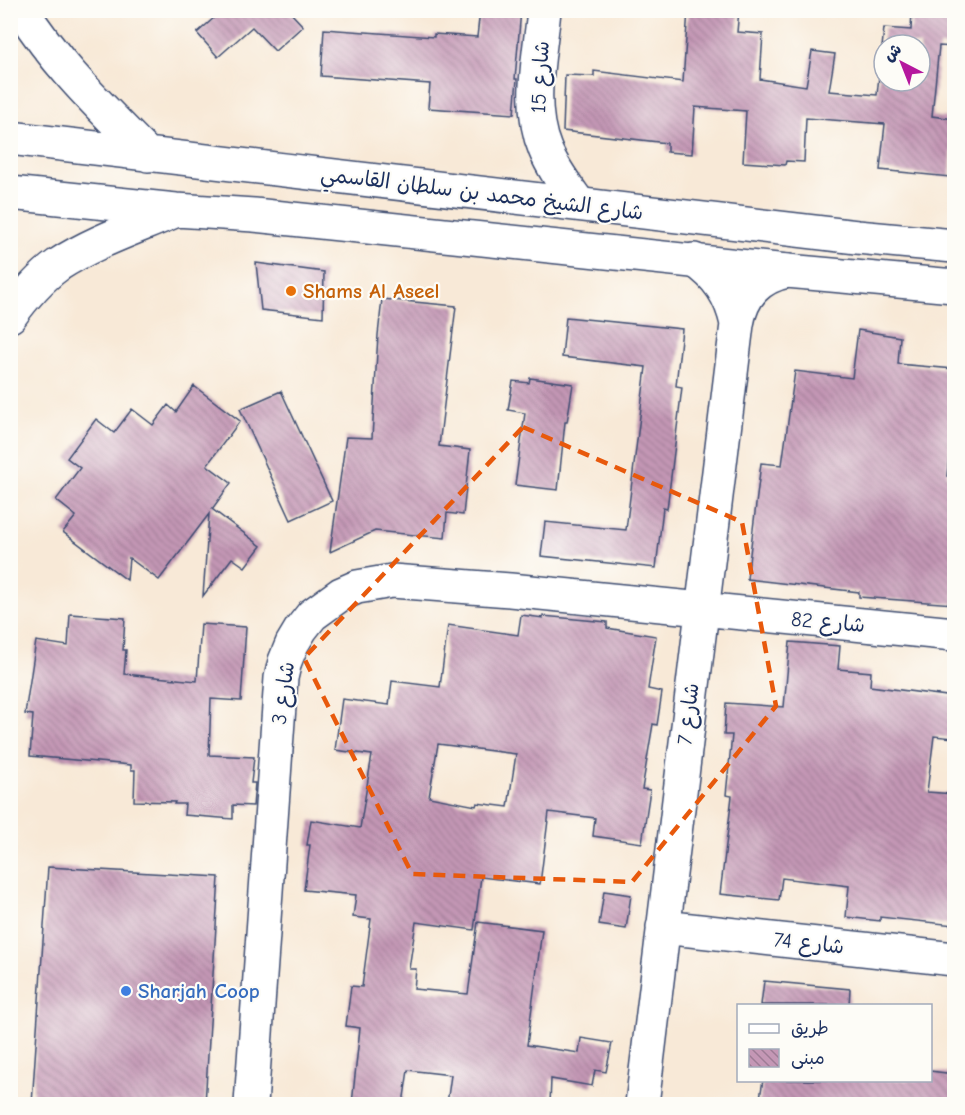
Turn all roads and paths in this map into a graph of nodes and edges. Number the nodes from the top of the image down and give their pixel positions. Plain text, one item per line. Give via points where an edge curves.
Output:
1 (22, 10) edge
2 (544, 10) edge
3 (10, 138) edge
4 (148, 155) junction
5 (10, 193) edge
6 (579, 204) junction
7 (176, 210) junction
8 (954, 246) edge
9 (694, 260) junction
10 (787, 271) junction
11 (954, 286) edge
12 (10, 316) edge
13 (737, 324) junction
14 (701, 610) junction
15 (954, 634) edge
16 (663, 927) junction
17 (954, 959) edge
18 (251, 1104) edge
19 (642, 1104) edge

1 - 4 street via 39,37 90,98
2 - 6 street, شارع 15 via 536,96 539,133 553,166
3 - 4 street, شارع الشيخ محمد بن سلطان القاسمي
4 - 6 street, شارع الشيخ محمد بن سلطان القاسمي
5 - 7 street, شارع الشيخ محمد بن سلطان القاسمي
6 - 8 street, شارع الشيخ محمد بن سلطان القاسمي
7 - 9 street, شارع الشيخ محمد بن سلطان القاسمي
7 - 12 street via 57,266
9 - 10 street, شارع الشيخ محمد بن سلطان القاسمي
9 - 13 street, شارع 7 via 707,268 727,293
10 - 11 street, شارع الشيخ محمد بن سلطان القاسمي
10 - 13 street, شارع 7 via 752,288 739,311
13 - 14 street, شارع 7
14 - 15 street, شارع 82
14 - 16 street, شارع 7
14 - 18 street, شارع 3 via 392,581 357,587 312,615 292,644 281,678
16 - 17 street, شارع 74
16 - 19 street, شارع 7

